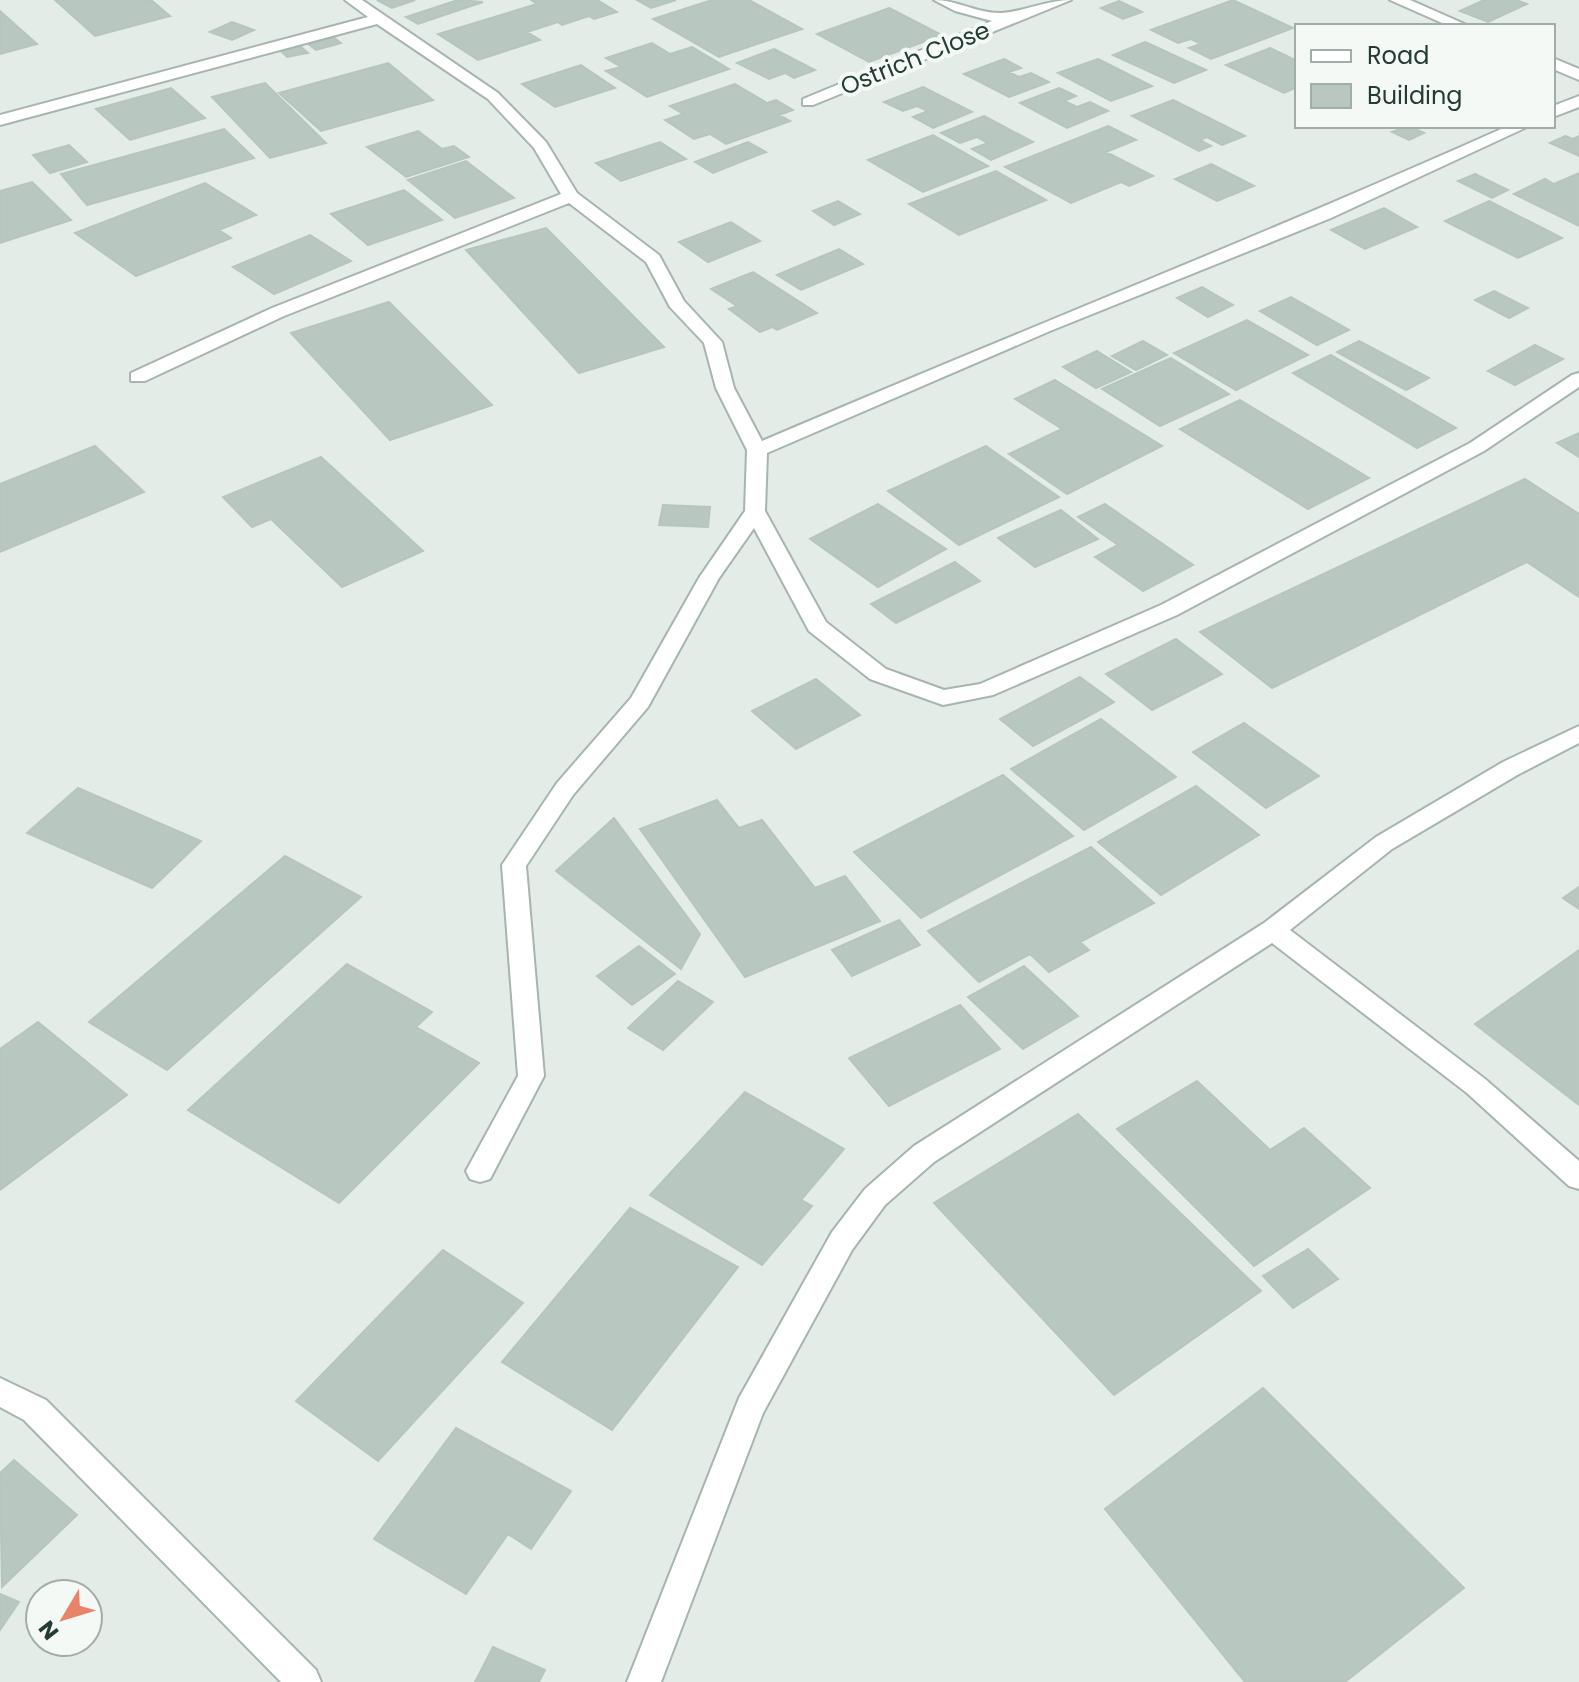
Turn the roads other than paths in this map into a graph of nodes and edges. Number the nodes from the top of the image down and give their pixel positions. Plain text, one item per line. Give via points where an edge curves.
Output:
1 (352, 0) edge
2 (941, 0) edge
3 (1064, 0) edge
4 (1397, 0) edge
5 (1021, 14) junction
6 (381, 18) junction
7 (1457, 24) edge
8 (1555, 64) edge
9 (1579, 75) edge
10 (1579, 101) edge
11 (808, 102) dead end
12 (1555, 111) edge
13 (0, 120) edge
14 (1517, 128) edge
15 (571, 196) junction
16 (138, 377) dead end
17 (1579, 379) edge
18 (757, 450) junction
19 (755, 511) junction
20 (1579, 734) edge
21 (1273, 930) junction
22 (480, 1171) dead end
23 (1579, 1178) edge
24 (0, 1392) edge
25 (304, 1682) edge
26 (644, 1682) edge

1 - 6 street
2 - 5 street via 996,20
3 - 5 street
4 - 7 street
5 - 11 street, Ostrich Close
6 - 13 street
6 - 15 street via 493,96 540,145
8 - 9 street
10 - 12 street
14 - 18 street via 1325,214
15 - 16 street via 278,312
15 - 18 street via 653,259 676,303 713,342 725,388
17 - 19 street via 1477,447 1169,610 985,690 943,698 878,674 817,626
18 - 19 street
19 - 22 street via 709,578 640,702 565,789 514,865 531,1076
20 - 21 street via 1384,843
21 - 23 street via 1476,1086
21 - 26 street via 924,1154 875,1197 842,1241 750,1408
24 - 25 street via 35,1410

